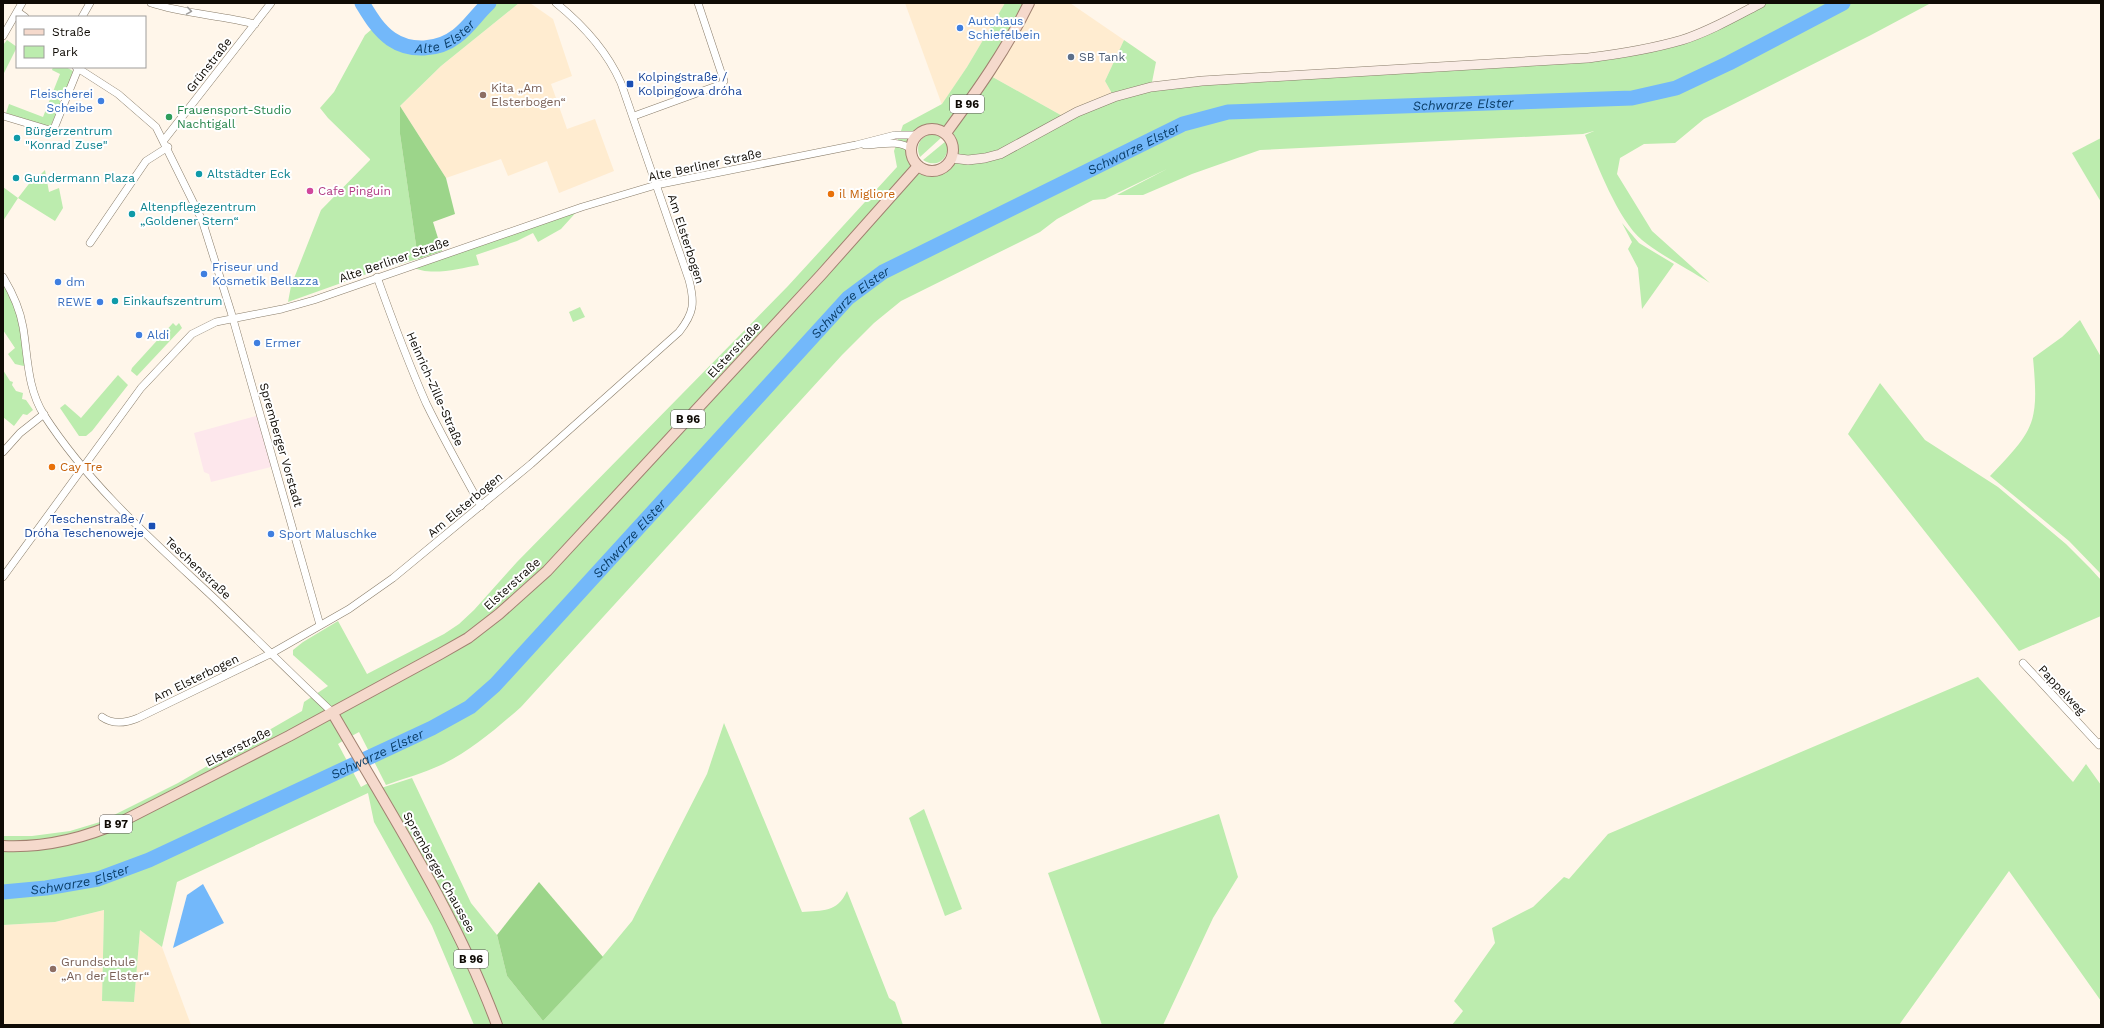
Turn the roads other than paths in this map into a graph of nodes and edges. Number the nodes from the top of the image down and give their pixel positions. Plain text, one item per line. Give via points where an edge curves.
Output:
1 (22, 3) edge
2 (90, 3) edge
3 (151, 3) edge
4 (271, 3) edge
5 (556, 3) edge
6 (698, 3) edge
7 (1029, 3) edge
8 (1761, 3) edge
9 (18, 12) junction
10 (24, 16) edge
11 (83, 16) edge
12 (3, 19) edge
13 (10, 24) junction
14 (255, 24) junction
15 (3, 36) edge
16 (77, 68) edge
17 (3, 116) edge
18 (634, 116) junction
19 (946, 133) junction
20 (917, 135) junction
21 (164, 140) junction
22 (856, 145) junction
23 (168, 147) junction
24 (911, 149) junction
25 (952, 158) junction
26 (918, 166) junction
27 (656, 186) junction
28 (90, 243) dead end
29 (3, 277) edge
30 (377, 277) junction
31 (233, 318) junction
32 (44, 414) junction
33 (3, 452) edge
34 (83, 467) junction
35 (481, 506) junction
36 (3, 577) edge
37 (320, 625) junction
38 (272, 653) junction
39 (2023, 664) dead end
40 (332, 712) junction
41 (102, 717) dead end
42 (2101, 742) edge
43 (3, 846) edge
44 (497, 1025) edge

1 - 9 street
2 - 11 street
3 -> 14 street
4 - 14 street, Grünstraße
5 - 18 street, Am Elsterbogen via 593,37 607,56
6 - 18 street via 724,81 722,84
7 - 19 main road, B 96 via 988,75
8 - 25 main road via 1683,40 1636,52 1588,58 1202,81 1151,87 1114,97 1077,112 1000,154 968,160
9 - 10 street
9 - 13 street
12 - 13 street
13 - 15 street
14 - 21 street, Grünstraße
16 - 17 street via 52,131
16 - 21 street, Spremberger Vorstadt via 118,94 141,113 156,127
18 - 27 street, Am Elsterbogen
19 - 20 main road via 934,128
19 - 25 main road via 953,145
20 - 22 street, Alte Berliner Straße via 895,135
20 - 24 main road
21 - 23 street, Spremberger Vorstadt
22 - 24 street, Alte Berliner Straße via 892,143
22 - 27 street, Alte Berliner Straße
23 - 28 street via 146,161
23 - 31 street, Spremberger Vorstadt via 202,220
24 - 26 main road
25 - 26 main road via 947,165 935,171
26 - 40 main road, Elsterstraße / B 96 via 800,298 523,594 468,638
27 - 30 street, Alte Berliner Straße via 582,207
27 - 35 street, Am Elsterbogen via 692,290 693,308 687,322 547,450
29 - 32 street, Teschenstraße via 21,317 30,382
30 - 31 street, Alte Berliner Straße via 282,309
30 - 35 street, Heinrich-Zille-Straße via 406,357 426,402 448,448
31 - 34 street, Alte Berliner Straße via 192,334 141,388
31 - 37 street, Spremberger Vorstadt
32 - 33 street via 20,433
32 - 34 street, Teschenstraße
34 - 36 street, Alte Berliner Straße
34 - 38 street, Teschenstraße via 144,533
35 - 37 street, Am Elsterbogen via 379,588
37 - 38 street, Am Elsterbogen
38 - 40 street, Teschenstraße
38 - 41 street, Am Elsterbogen via 131,721 111,722
39 - 42 street, Pappelweg via 2099,745
40 - 43 main road, Elsterstraße / B 97 via 108,828 77,838 45,844
40 - 44 main road, Spremberger Chaussee / B 96 via 462,940 485,990

